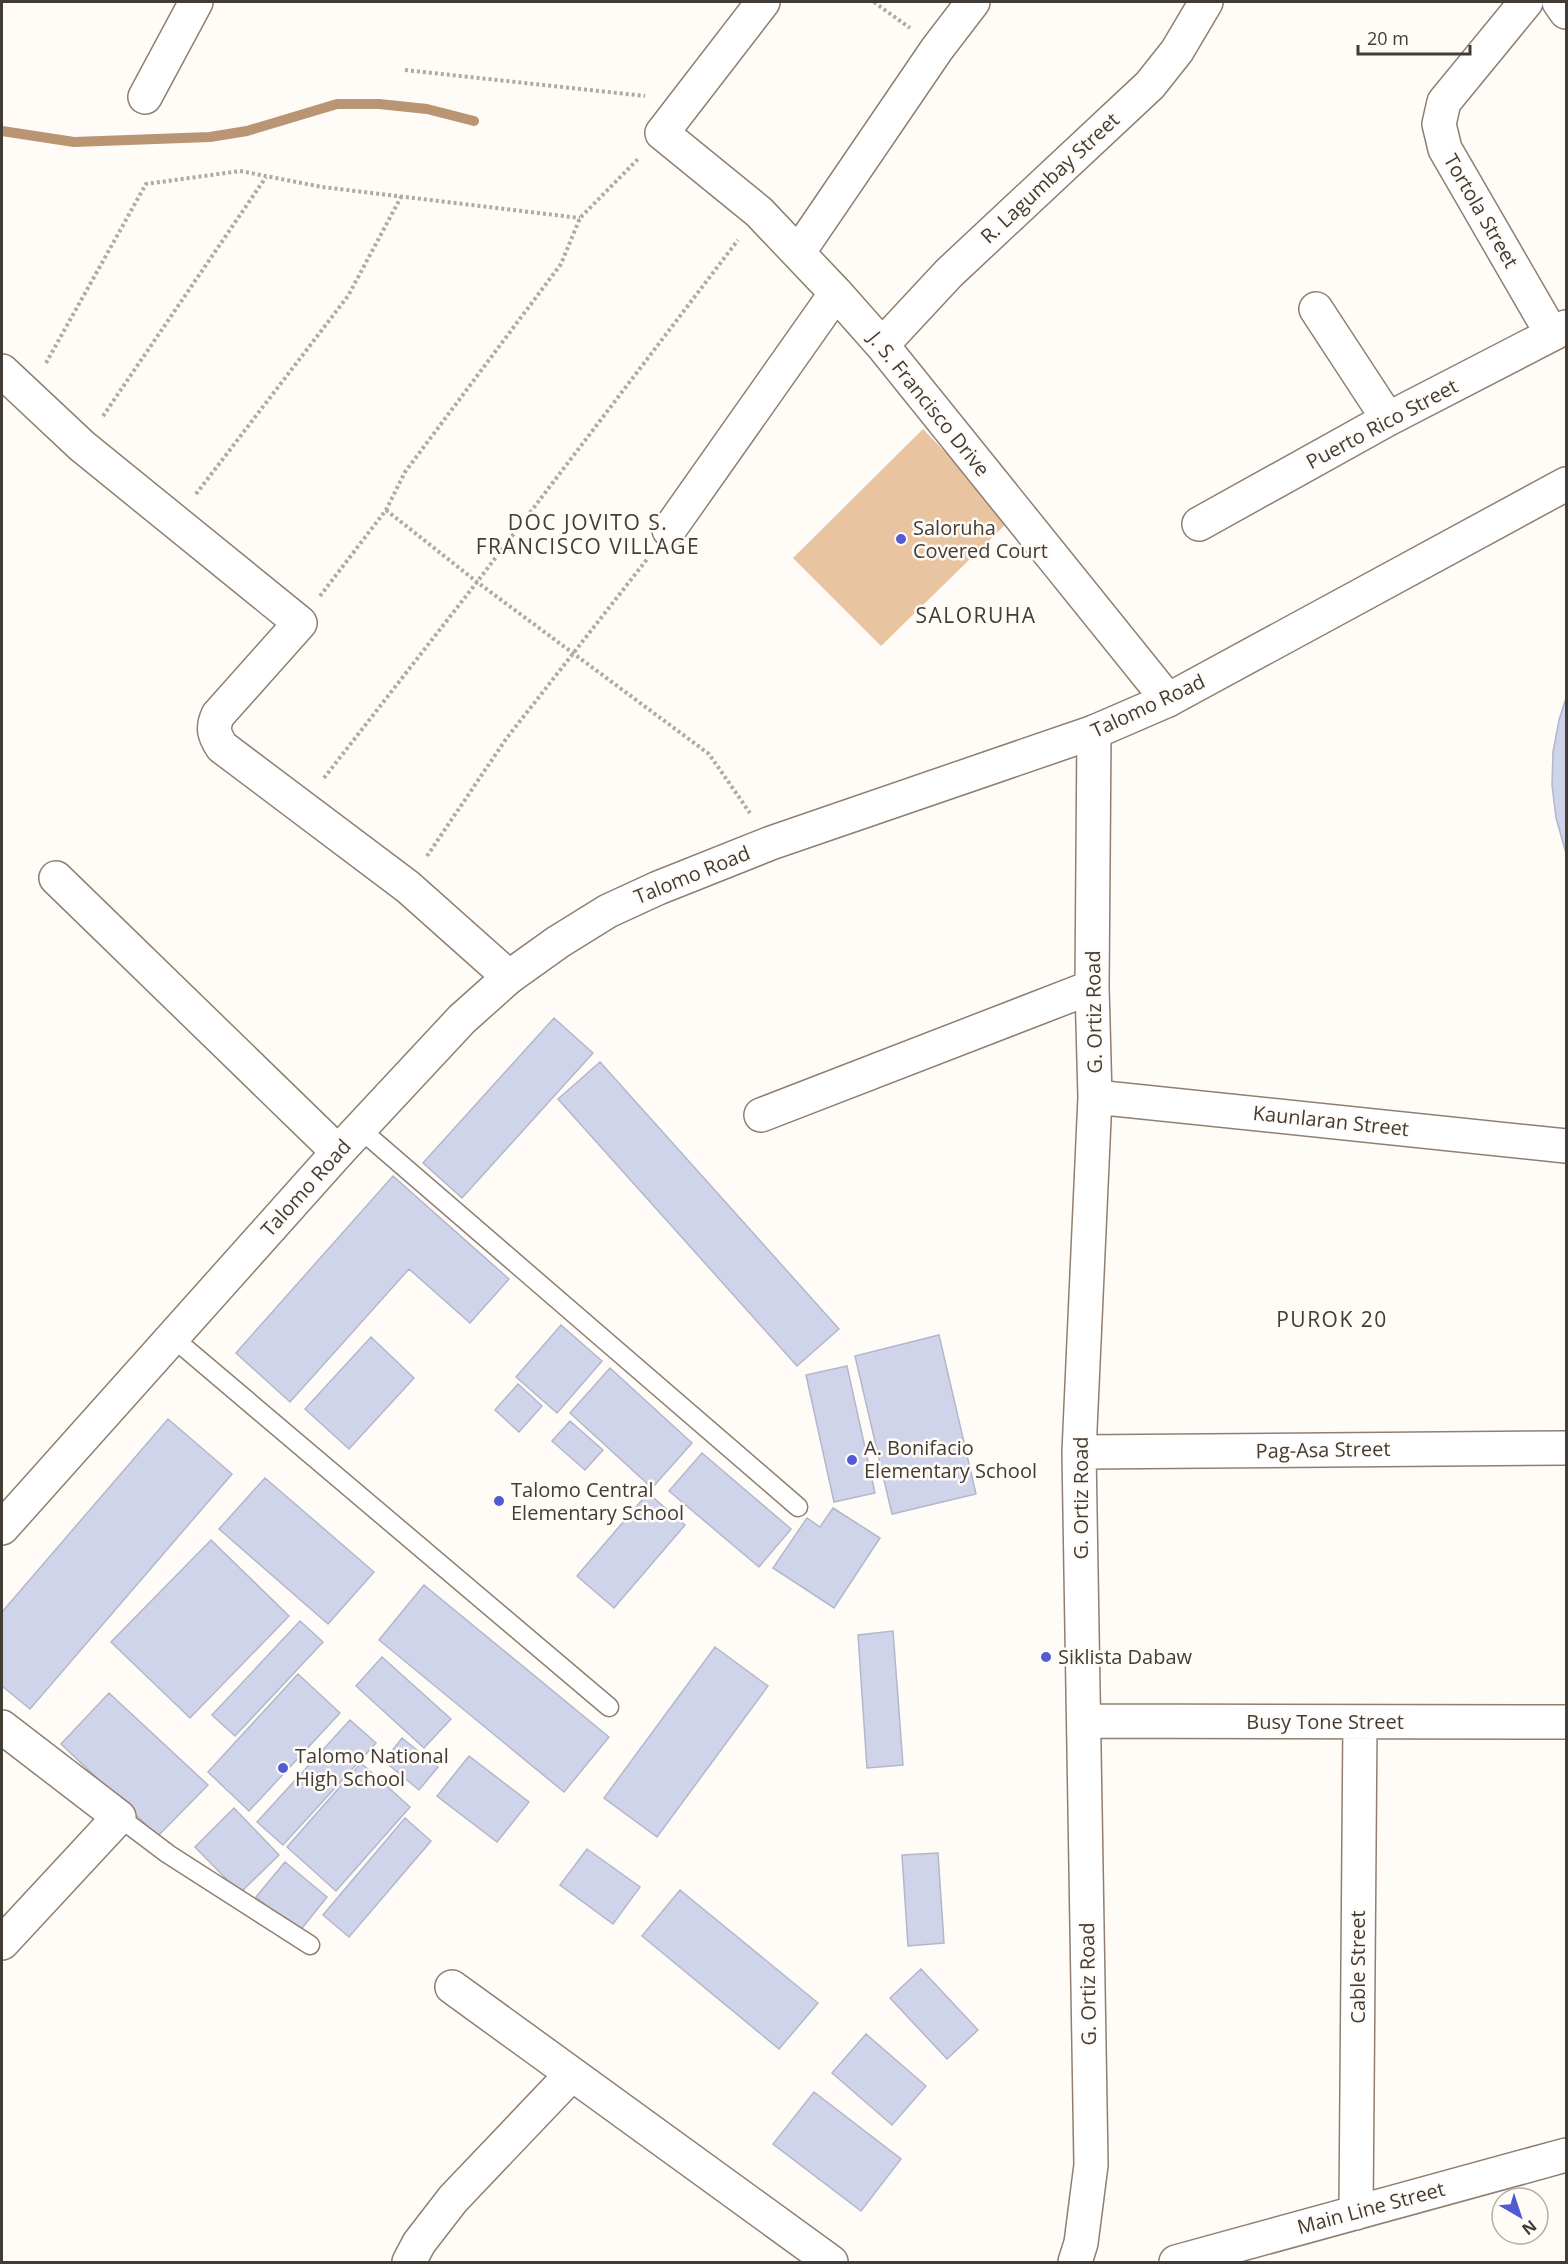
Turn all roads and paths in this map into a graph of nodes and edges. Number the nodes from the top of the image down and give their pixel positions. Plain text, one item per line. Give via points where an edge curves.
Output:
1 (196, 2) edge
2 (763, 2) edge
3 (874, 2) edge
4 (973, 2) edge
5 (1206, 2) edge
6 (1526, 2) edge
7 (1559, 2) edge
8 (1566, 12) edge
9 (937, 49) junction
10 (405, 70) dead end
11 (145, 97) dead end
12 (686, 100) junction
13 (662, 133) junction
14 (266, 176) junction
15 (401, 197) junction
16 (759, 212) junction
17 (580, 218) junction
18 (798, 253) junction
19 (836, 293) junction
20 (1316, 309) dead end
21 (1559, 330) edge
22 (882, 345) junction
23 (2, 372) edge
24 (28, 395) junction
25 (1388, 420) junction
26 (82, 446) junction
27 (1566, 484) edge
28 (386, 510) junction
29 (176, 520) junction
30 (1199, 524) dead end
31 (669, 530) joint
32 (477, 582) junction
33 (300, 623) junction
34 (574, 655) junction
35 (1168, 700) junction
36 (1094, 732) junction
37 (301, 807) junction
38 (771, 843) junction
39 (56, 878) dead end
40 (408, 887) junction
41 (508, 977) junction
42 (1092, 987) junction
43 (1095, 1097) junction
44 (761, 1115) dead end
45 (349, 1140) junction
46 (1566, 1146) edge
47 (172, 1337) junction
48 (1566, 1448) edge
49 (1079, 1452) junction
50 (798, 1508) dead end
51 (2, 1528) edge
52 (609, 1707) dead end
53 (1084, 1721) junction
54 (1360, 1722) junction
55 (1566, 1722) edge
56 (2, 1727) edge
57 (119, 1817) junction
58 (2, 1943) edge
59 (310, 1945) dead end
60 (452, 1987) dead end
61 (572, 2074) junction
62 (1566, 2155) edge
63 (1356, 2213) junction
64 (409, 2262) edge
65 (831, 2262) edge
66 (1075, 2262) edge
67 (1176, 2262) edge

1 - 11 street
2 - 12 street
3 - 9 path
4 - 9 street
5 - 22 street, R. Lagumbay Street via 1177,51 1150,85 949,273
6 - 21 street, Tortola Street via 1444,102 1439,124 1445,149
7 - 8 street
9 - 18 street
10 - 12 path
12 - 13 street
13 - 16 street, J. S. Francisco Drive
13 - 17 path
14 - 15 path
14 - 24 path via 240,171 146,184
14 - 26 path
15 - 17 path
15 - 29 path via 348,296
16 - 18 street, J. S. Francisco Drive
16 - 32 path
17 - 28 path via 561,264 405,472
18 - 19 street, J. S. Francisco Drive
19 - 22 street, J. S. Francisco Drive
19 - 31 street
20 - 25 street
21 - 25 street, Puerto Rico Street
22 - 35 street, J. S. Francisco Drive
23 - 24 street
24 - 26 street
25 - 30 street, Puerto Rico Street
26 - 29 street
27 - 35 street, Talomo Road
28 - 32 path
28 - 33 path
29 - 33 street
31 - 34 path
32 - 34 path
32 - 37 path
33 - 37 street via 213,725 222,747
34 - 38 path via 708,754
34 - 40 path via 483,770
35 - 36 street, Talomo Road
36 - 38 street, Talomo Road
36 - 42 street, G. Ortiz Road
37 - 40 street
38 - 41 street, Talomo Road via 608,911
39 - 45 street
40 - 41 street
41 - 45 street, Talomo Road via 462,1019
42 - 43 street, G. Ortiz Road
42 - 44 street
43 - 46 street, Kaunlaran Street
43 - 49 street, G. Ortiz Road
45 - 47 street, Talomo Road
45 - 50 lane
47 - 51 street, Talomo Road
47 - 52 lane
48 - 49 street, Pag-Asa Street
49 - 53 street, G. Ortiz Road
53 - 54 street, Busy Tone Street
53 - 66 street, G. Ortiz Road via 1091,2165
54 - 55 street, Busy Tone Street
54 - 63 street, Cable Street
56 - 57 street
57 - 58 street
57 - 59 lane via 168,1854
60 - 61 street
61 - 64 street via 453,2199
61 - 65 street
62 - 63 street, Main Line Street
63 - 67 street, Main Line Street

